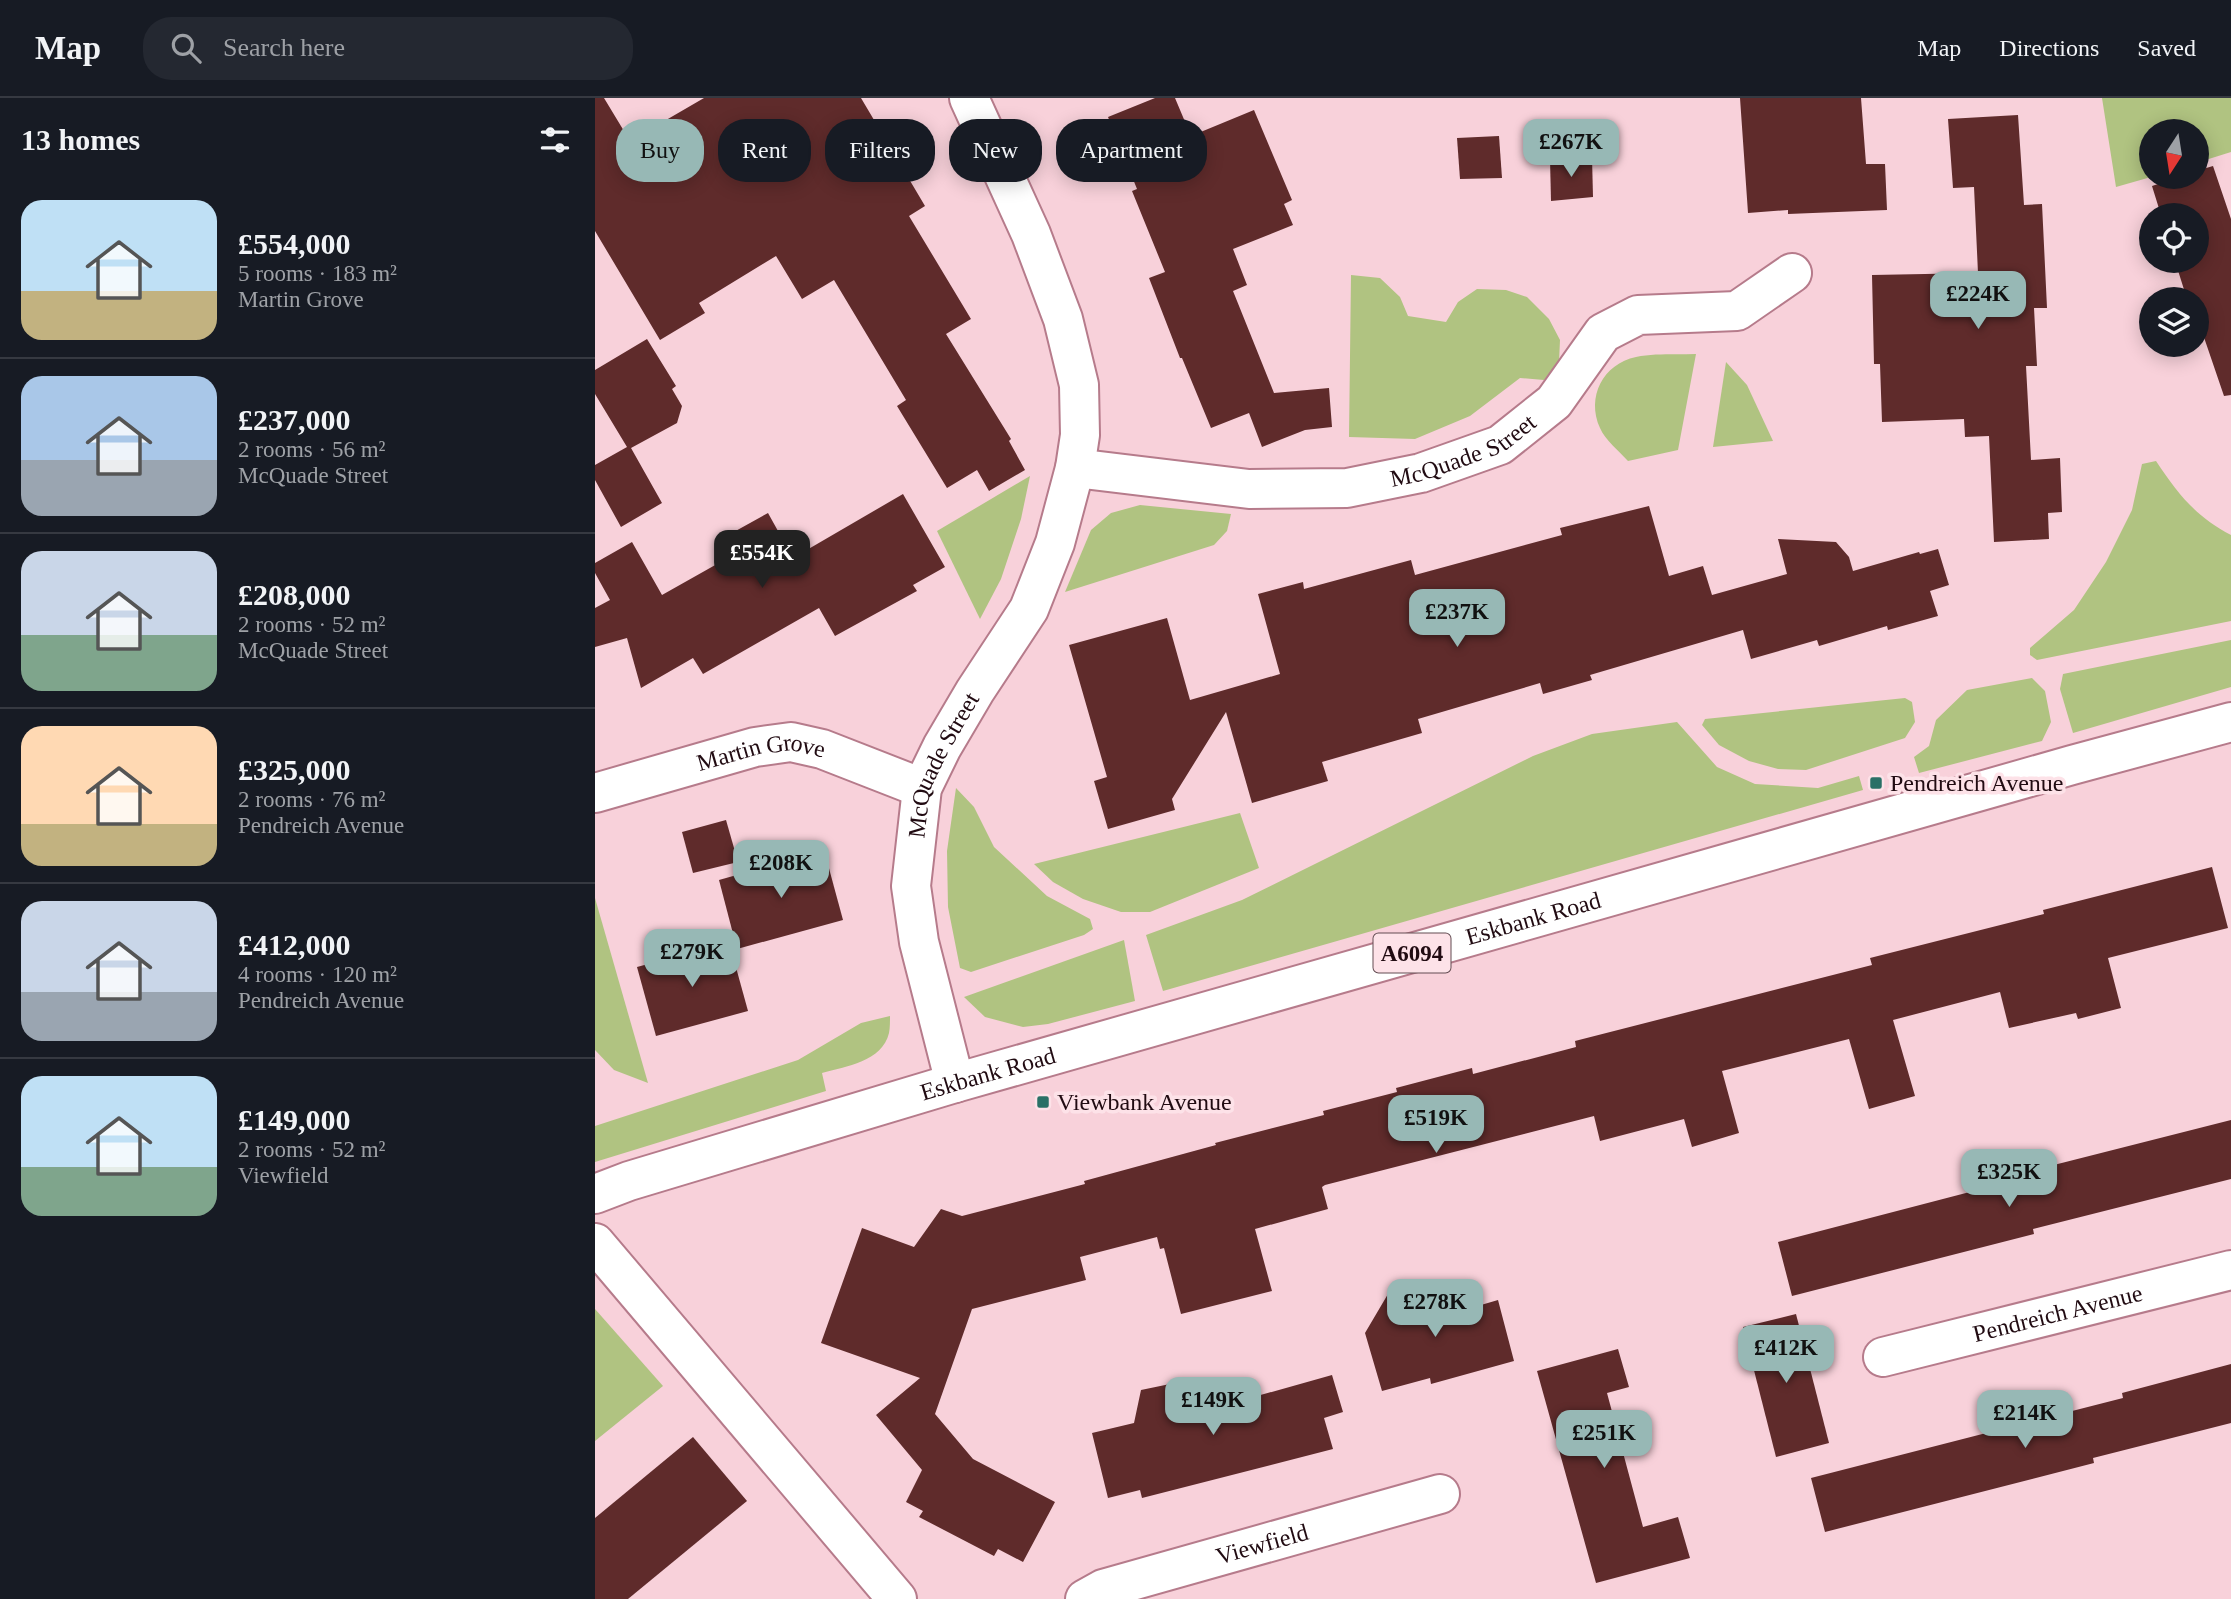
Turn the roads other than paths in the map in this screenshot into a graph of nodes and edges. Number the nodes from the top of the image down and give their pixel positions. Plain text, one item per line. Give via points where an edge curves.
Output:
1 (969, 98) edge
2 (1792, 273) dead end
3 (1075, 468) junction
4 (2231, 722) edge
5 (922, 788) junction
6 (595, 793) edge
7 (955, 1083) junction
8 (595, 1194) edge
9 (595, 1243) edge
10 (2231, 1270) edge
11 (1883, 1357) dead end
12 (1440, 1494) dead end
13 (897, 1599) edge
14 (1085, 1599) edge

1 - 3 street, McQuade Street via 1031,234 1063,319 1079,385
2 - 3 street, McQuade Street via 1737,312 1638,315 1603,333 1554,402 1500,444 1421,473 1347,488 1249,489
3 - 5 street, McQuade Street via 1055,543 1029,608 975,691
4 - 7 street, Eskbank Road / A6094
5 - 6 street, Martin Grove via 822,749 791,742 755,747
5 - 7 street, McQuade Street via 911,886 919,942
7 - 8 street, Eskbank Road / A6094
9 - 13 street
10 - 11 street, Pendreich Avenue
12 - 14 street, Viewfield via 1103,1589

